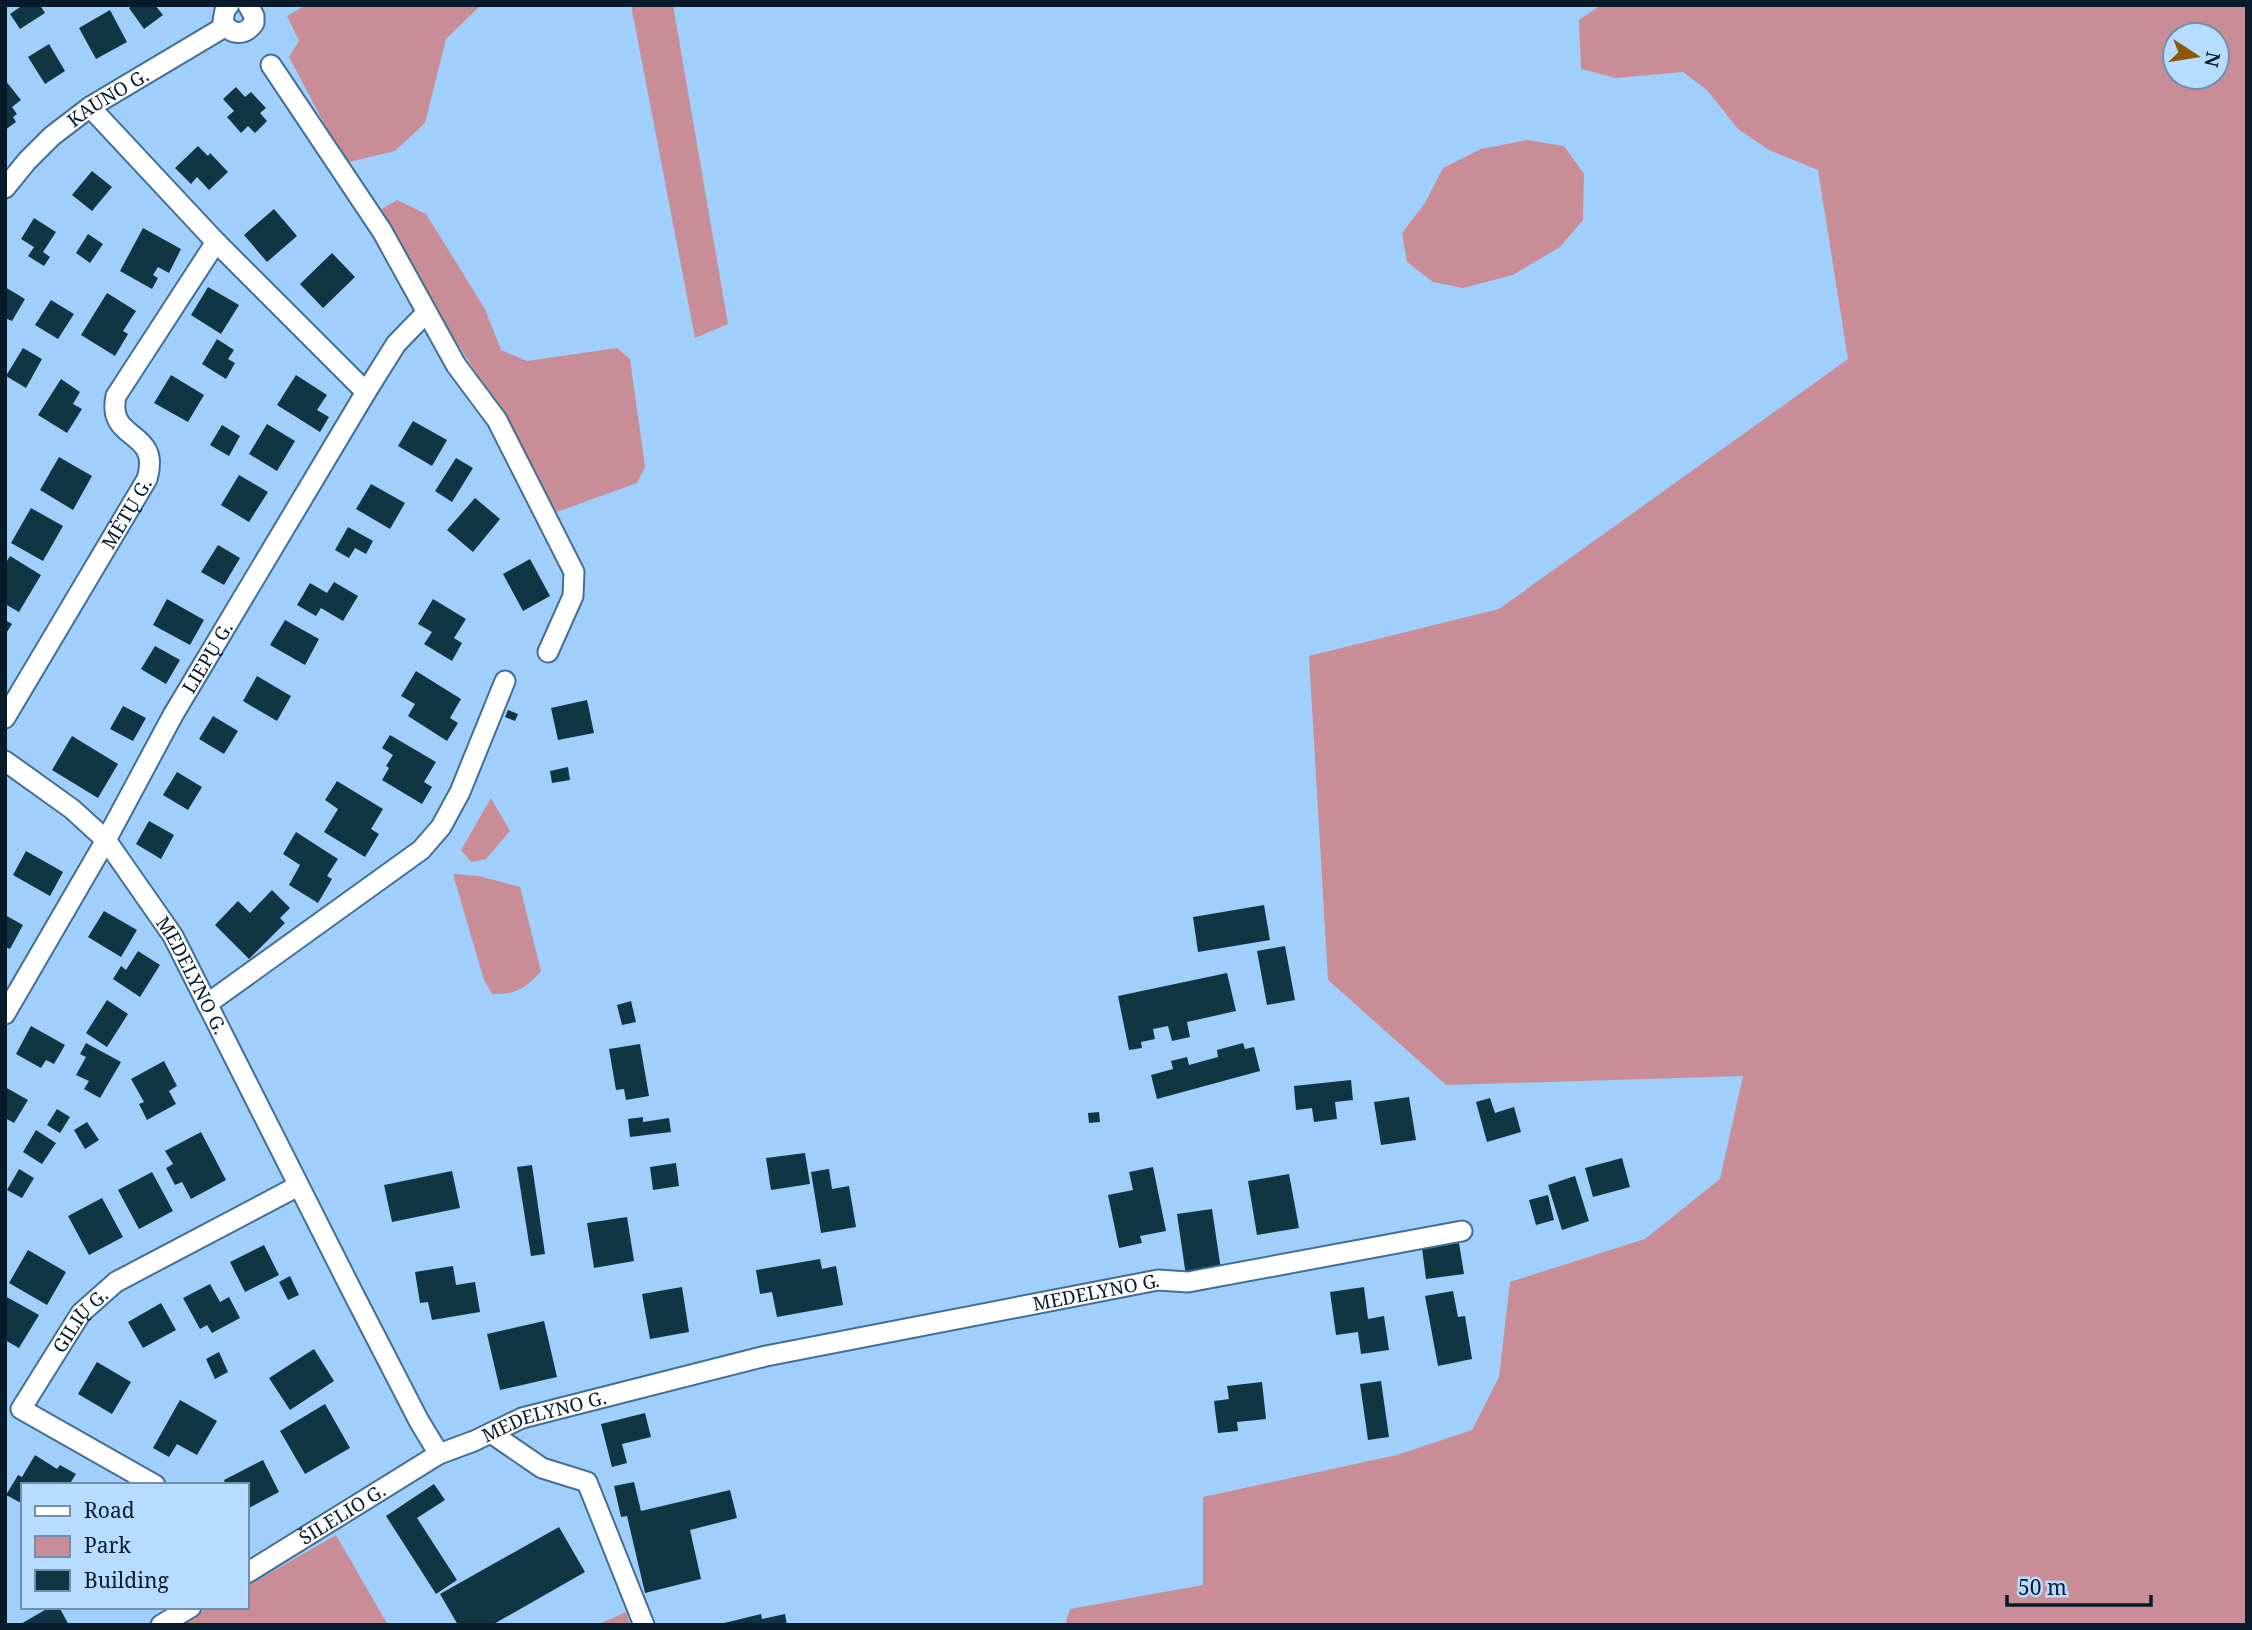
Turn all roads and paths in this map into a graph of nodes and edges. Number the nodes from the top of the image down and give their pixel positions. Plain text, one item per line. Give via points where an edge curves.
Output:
1 (229, 5) edge
2 (253, 7) edge
3 (226, 26) junction
4 (271, 65) dead end
5 (90, 107) junction
6 (5, 188) edge
7 (216, 242) junction
8 (426, 313) junction
9 (366, 392) junction
10 (548, 652) dead end
11 (505, 681) dead end
12 (5, 718) edge
13 (5, 761) edge
14 (106, 841) junction
15 (207, 1004) junction
16 (5, 1014) edge
17 (298, 1186) junction
18 (1462, 1231) dead end
19 (491, 1433) junction
20 (439, 1454) junction
21 (151, 1483) edge
22 (248, 1572) edge
23 (188, 1609) edge
24 (161, 1625) edge
25 (644, 1625) edge

1 - 3 street via 223,21
2 - 3 street, KAUNO G. via 254,23 244,33
3 - 5 street, KAUNO G.
4 - 8 street via 383,231
5 - 6 street, KAUNO G. via 52,136
5 - 7 street
7 - 9 street
7 - 12 street, MĖTŲ G. via 116,396 113,413 118,422 150,456 147,479
8 - 9 street, LIEPŲ G. via 396,344
8 - 10 street via 456,365 497,420 574,572 573,596
9 - 14 street, LIEPŲ G. via 173,715
11 - 15 street via 460,792 441,827 421,850
13 - 14 street, MEDELYNO G. via 40,783
14 - 15 street, MEDELYNO G. via 173,936
14 - 16 street, LIEPŲ G.
15 - 17 street, MEDELYNO G.
17 - 20 street, MEDELYNO G.
17 - 21 street, GILIŲ G. via 116,1282 81,1313 21,1409
18 - 19 street, MEDELYNO G. via 1188,1282 1158,1280 766,1356 522,1418
19 - 20 street, MEDELYNO G.
19 - 25 street via 541,1468 587,1482
20 - 22 street, ŠILELIO G.
23 - 24 street

